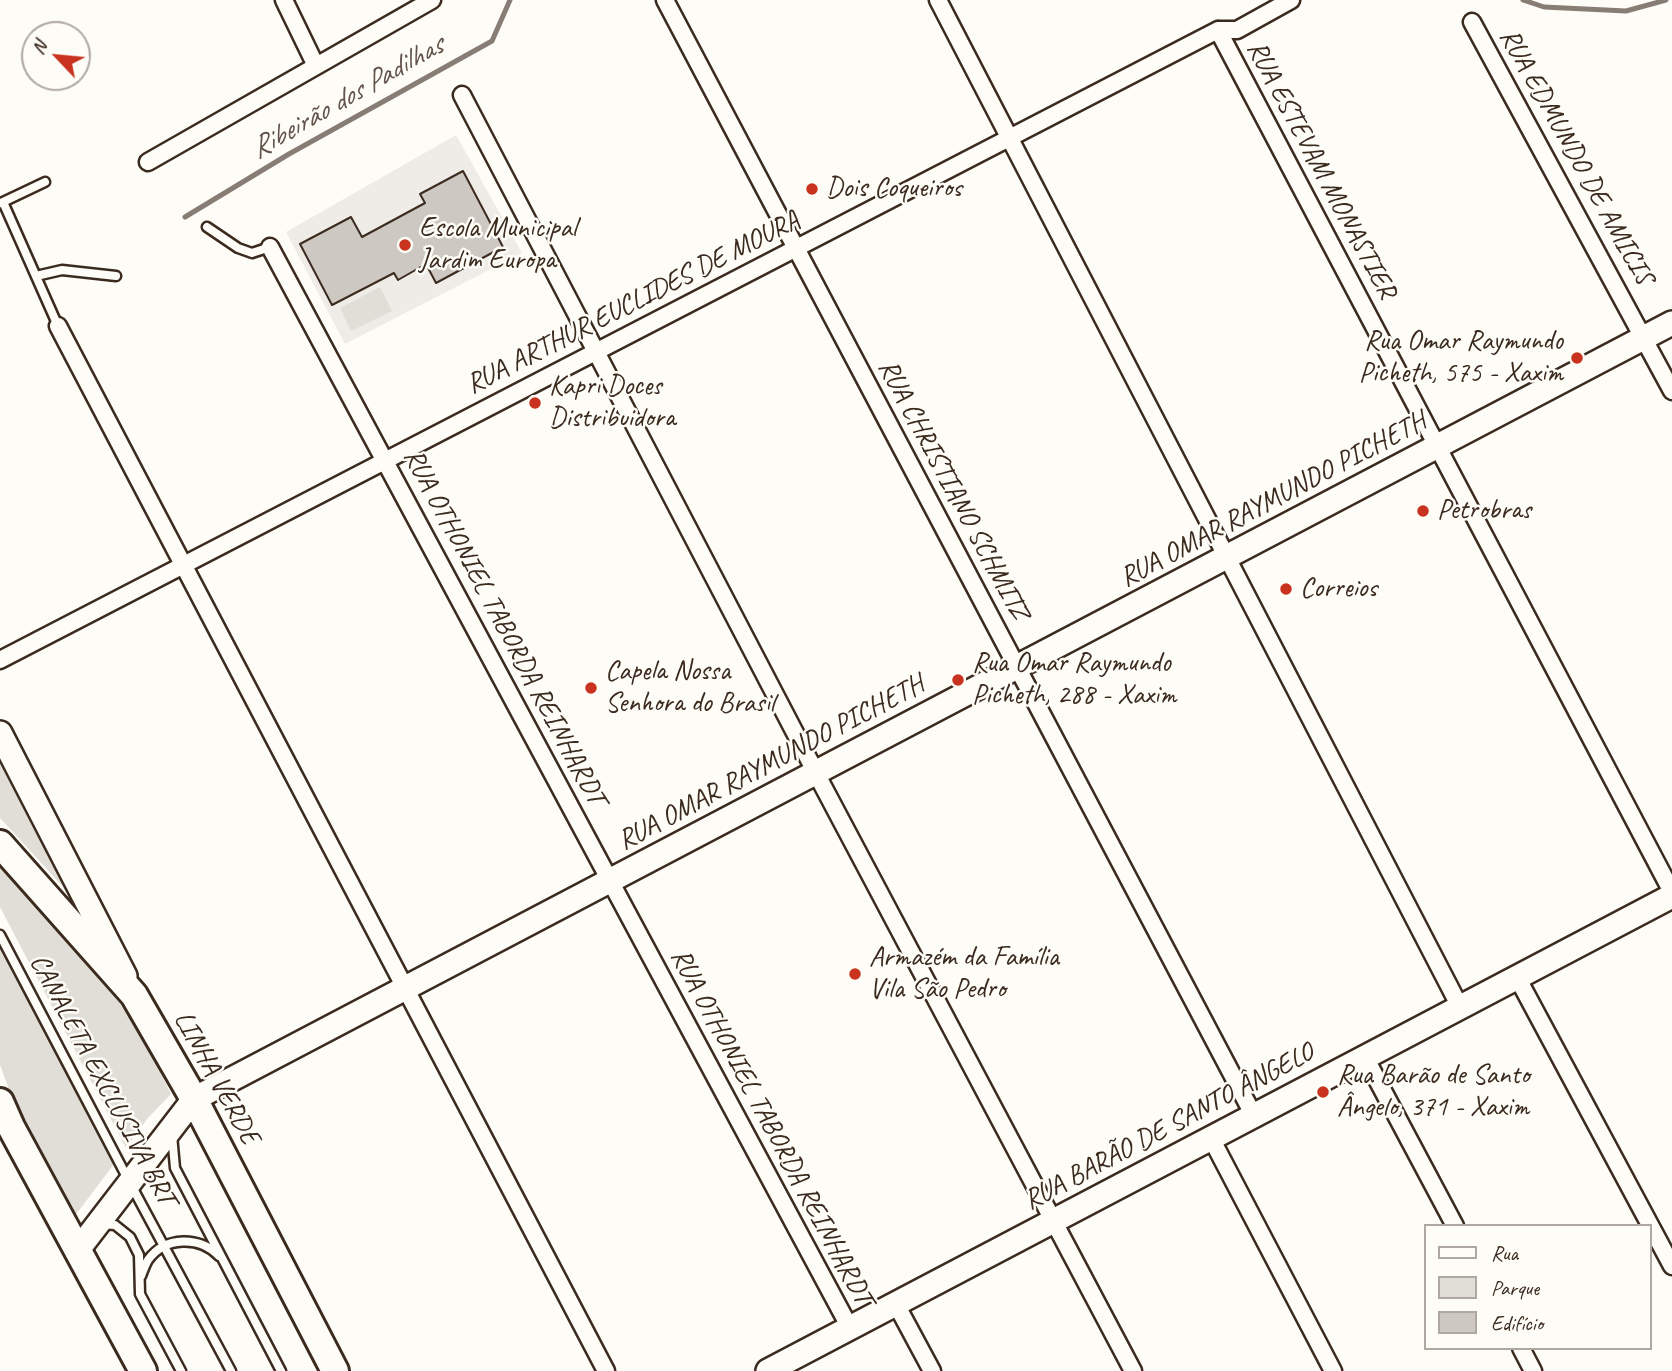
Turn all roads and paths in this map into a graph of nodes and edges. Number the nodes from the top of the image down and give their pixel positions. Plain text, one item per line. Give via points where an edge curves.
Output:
1 (284, 0) edge
2 (432, 0) edge
3 (665, 0) edge
4 (938, 0) edge
5 (1291, 0) edge
6 (1472, 22) dead end
7 (1218, 30) junction
8 (316, 66) junction
9 (462, 95) dead end
10 (1009, 138) junction
11 (148, 162) dead end
12 (46, 182) dead end
13 (2, 202) edge
14 (207, 227) dead end
15 (270, 247) joint
16 (796, 248) junction
17 (36, 276) junction
18 (116, 276) dead end
19 (1672, 323) edge
20 (58, 326) joint
21 (1645, 338) junction
22 (596, 352) junction
23 (1672, 391) edge
24 (1437, 447) junction
25 (385, 461) junction
26 (1227, 557) junction
27 (183, 565) junction
28 (0, 660) edge
29 (1017, 667) junction
30 (0, 733) edge
31 (816, 773) junction
32 (0, 844) edge
33 (610, 881) junction
34 (1672, 894) edge
35 (0, 935) edge
36 (1517, 977) junction
37 (405, 989) junction
38 (134, 995) junction
39 (1460, 1007) junction
40 (1365, 1057) junction
41 (194, 1099) junction
42 (0, 1102) edge
43 (1254, 1116) junction
44 (172, 1128) junction
45 (1211, 1138) junction
46 (130, 1183) junction
47 (1053, 1221) junction
48 (98, 1224) junction
49 (1454, 1224) edge
50 (1649, 1224) edge
51 (1651, 1227) edge
52 (164, 1246) junction
53 (77, 1251) junction
54 (225, 1264) junction
55 (1672, 1266) edge
56 (140, 1279) junction
57 (896, 1304) junction
58 (850, 1328) junction
59 (1522, 1350) edge
60 (143, 1371) edge
61 (181, 1371) edge
62 (231, 1371) edge
63 (281, 1371) edge
64 (335, 1371) edge
65 (606, 1371) edge
66 (768, 1371) edge
67 (932, 1371) edge
68 (1133, 1371) edge
69 (1333, 1371) edge
70 (1533, 1371) edge

1 - 8 street
2 - 8 street
3 - 16 street, RUA CHRISTIANO SCHMITZ
4 - 10 street
5 - 7 street, RUA ARTHUR EUCLIDES DE MOURA via 1237,30
6 - 21 street, RUA EDMUNDO DE AMICIS
7 - 10 street, RUA ARTHUR EUCLIDES DE MOURA
7 - 24 street, RUA ESTEVAM MONASTIER
8 - 11 street
9 - 22 street
10 - 16 street, RUA ARTHUR EUCLIDES DE MOURA
10 - 26 street
12 - 13 lane
13 - 17 lane
14 - 15 lane via 252,253
15 - 25 street, RUA OTHONIEL TABORDA REINHARDT
16 - 22 street, RUA ARTHUR EUCLIDES DE MOURA
16 - 29 street, RUA CHRISTIANO SCHMITZ
17 - 18 lane via 62,270
17 - 20 lane
19 - 21 main road, RUA OMAR RAYMUNDO PICHETH
20 - 27 street
21 - 23 street, RUA EDMUNDO DE AMICIS
21 - 24 main road, RUA OMAR RAYMUNDO PICHETH
22 - 25 street, RUA ARTHUR EUCLIDES DE MOURA
22 - 31 street
24 - 26 main road, RUA OMAR RAYMUNDO PICHETH
24 - 34 street, RUA ESTEVAM MONASTIER
25 - 27 street, RUA ARTHUR EUCLIDES DE MOURA
25 - 33 street, RUA OTHONIEL TABORDA REINHARDT
26 - 29 main road, RUA OMAR RAYMUNDO PICHETH
26 - 39 street
27 - 28 street, RUA ARTHUR EUCLIDES DE MOURA
27 - 37 street
29 - 31 main road, RUA OMAR RAYMUNDO PICHETH
29 - 43 street, RUA CHRISTIANO SCHMITZ
30 - 38 main road
31 - 33 main road, RUA OMAR RAYMUNDO PICHETH
31 - 47 street
32 - 38 highway, LINHA VERDE
33 - 37 main road, RUA OMAR RAYMUNDO PICHETH
33 - 58 street, RUA OTHONIEL TABORDA REINHARDT
34 - 36 main road, RUA BARÃO DE SANTO ÂNGELO
35 - 46 lane, CANALETA EXCLUSIVA BRT
36 - 39 main road, RUA BARÃO DE SANTO ÂNGELO
36 - 50 street
37 - 41 main road, RUA OMAR RAYMUNDO PICHETH
37 - 65 street
38 - 41 highway, LINHA VERDE
39 - 40 main road, RUA BARÃO DE SANTO ÂNGELO
40 - 43 main road, RUA BARÃO DE SANTO ÂNGELO
40 - 49 street
41 - 44 main road
41 - 64 highway, LINHA VERDE
42 - 53 highway
43 - 45 main road, RUA BARÃO DE SANTO ÂNGELO
44 - 46 main road
44 - 54 lane, CANALETA EXCLUSIVA BRT via 175,1168
45 - 47 main road, RUA BARÃO DE SANTO ÂNGELO
45 - 69 street
46 - 48 main road
46 - 52 lane, CANALETA EXCLUSIVA BRT
47 - 57 main road, RUA BARÃO DE SANTO ÂNGELO
47 - 68 street
48 - 53 main road
48 - 56 lane, CANALETA EXCLUSIVA BRT via 115,1225 130,1237 139,1255
51 - 55 street
52 - 54 lane, CANALETA EXCLUSIVA BRT via 191,1241 216,1253
52 - 56 lane, CANALETA EXCLUSIVA BRT via 148,1260
52 - 62 lane, CANALETA EXCLUSIVA BRT
53 - 60 highway
54 - 63 lane, CANALETA EXCLUSIVA BRT
56 - 61 lane, CANALETA EXCLUSIVA BRT via 140,1294
57 - 58 main road, RUA BARÃO DE SANTO ÂNGELO
57 - 67 street
58 - 66 main road, RUA BARÃO DE SANTO ÂNGELO
59 - 70 street

